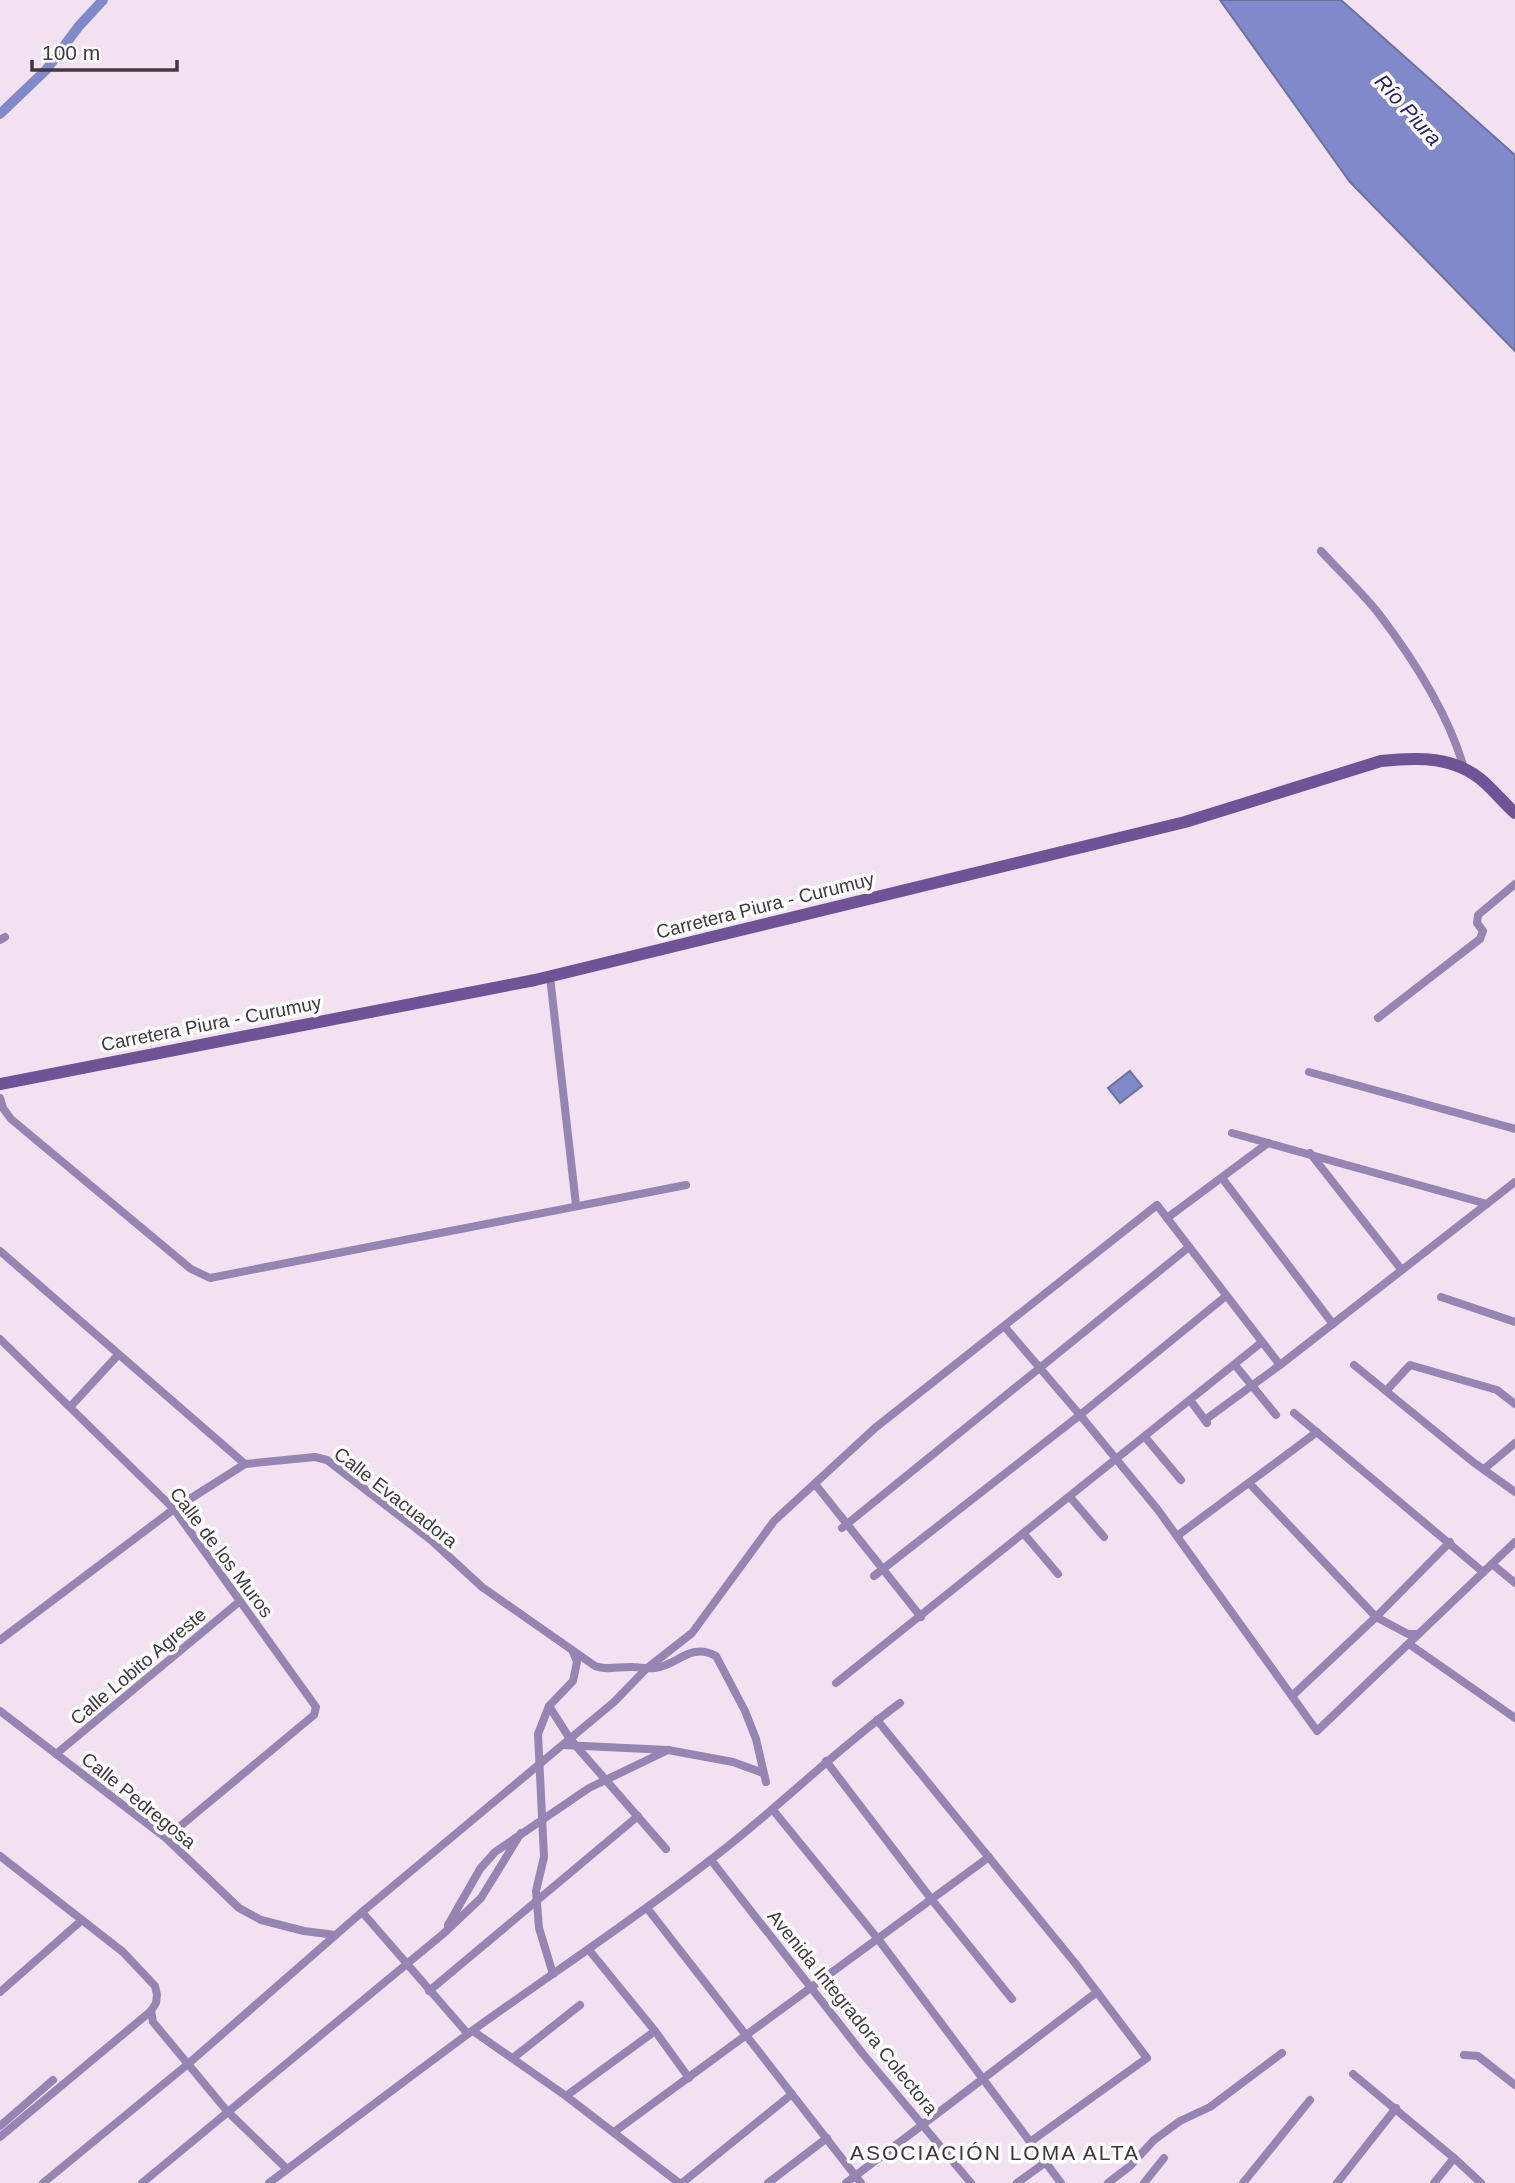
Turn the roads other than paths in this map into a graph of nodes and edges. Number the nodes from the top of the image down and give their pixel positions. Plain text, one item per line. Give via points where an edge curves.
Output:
1 (1321, 551) dead end
2 (1464, 768) junction
3 (1515, 813) edge
4 (1515, 884) edge
5 (550, 977) junction
6 (1378, 1018) dead end
7 (1309, 1072) dead end
8 (0, 1084) edge
9 (0, 1098) edge
10 (1515, 1129) edge
11 (1232, 1133) dead end
12 (1268, 1143) junction
13 (1309, 1153) junction
14 (1222, 1178) junction
15 (1515, 1182) edge
16 (686, 1185) dead end
17 (576, 1205) junction
18 (1487, 1205) junction
19 (1167, 1219) junction
20 (1189, 1247) junction
21 (0, 1251) edge
22 (1401, 1269) junction
23 (1226, 1296) junction
24 (1441, 1297) dead end
25 (1515, 1322) edge
26 (1333, 1324) junction
27 (1004, 1326) junction
28 (0, 1339) edge
29 (1262, 1342) junction
30 (118, 1355) junction
31 (1235, 1365) junction
32 (1280, 1365) junction
33 (1353, 1365) dead end
34 (1040, 1368) junction
35 (1251, 1385) junction
36 (1386, 1391) junction
37 (1190, 1401) junction
38 (1515, 1404) edge
39 (71, 1406) junction
40 (1294, 1413) dead end
41 (1080, 1415) junction
42 (1276, 1415) dead end
43 (1317, 1432) junction
44 (1145, 1437) junction
45 (1515, 1443) edge
46 (1117, 1460) junction
47 (245, 1464) junction
48 (1484, 1469) junction
49 (1181, 1480) dead end
50 (1249, 1483) junction
51 (815, 1484) junction
52 (1515, 1492) edge
53 (1070, 1497) junction
54 (174, 1509) junction
55 (845, 1525) junction
56 (1024, 1534) junction
57 (1177, 1536) junction
58 (1104, 1537) dead end
59 (1450, 1542) junction
60 (1515, 1542) edge
61 (1492, 1564) junction
62 (883, 1569) junction
63 (1483, 1572) junction
64 (1058, 1574) dead end
65 (874, 1576) dead end
66 (1515, 1583) edge
67 (240, 1601) junction
68 (921, 1617) junction
69 (1376, 1617) junction
70 (1418, 1634) junction
71 (0, 1640) edge
72 (1409, 1644) junction
73 (572, 1649) junction
74 (646, 1669) junction
75 (836, 1683) dead end
76 (1292, 1696) junction
77 (900, 1703) dead end
78 (549, 1706) junction
79 (0, 1711) edge
80 (1515, 1718) edge
81 (877, 1720) junction
82 (570, 1743) junction
83 (668, 1750) junction
84 (56, 1755) junction
85 (826, 1761) junction
86 (540, 1764) junction
87 (606, 1780) junction
88 (773, 1810) junction
89 (638, 1816) junction
90 (543, 1818) junction
91 (521, 1833) junction
92 (166, 1838) junction
93 (666, 1849) dead end
94 (0, 1856) edge
95 (989, 1857) junction
96 (711, 1860) junction
97 (932, 1900) junction
98 (537, 1901) junction
99 (647, 1908) junction
100 (362, 1912) junction
101 (82, 1920) junction
102 (443, 1934) junction
103 (335, 1935) junction
104 (878, 1939) junction
105 (589, 1950) junction
106 (406, 1963) junction
107 (553, 1973) junction
108 (811, 1988) junction
109 (429, 1991) junction
110 (0, 1992) edge
111 (1097, 1992) junction
112 (1012, 1999) dead end
113 (580, 2005) dead end
114 (151, 2011) junction
115 (655, 2031) junction
116 (471, 2032) junction
117 (747, 2036) junction
118 (1283, 2053) dead end
119 (1464, 2055) dead end
120 (513, 2058) junction
121 (188, 2064) junction
122 (1353, 2074) dead end
123 (689, 2078) junction
124 (984, 2079) junction
125 (53, 2080) dead end
126 (1515, 2085) edge
127 (792, 2094) junction
128 (566, 2096) junction
129 (1310, 2100) dead end
130 (1396, 2108) junction
131 (227, 2111) junction
132 (924, 2124) junction
133 (0, 2126) edge
134 (614, 2132) junction
135 (0, 2137) edge
136 (827, 2138) junction
137 (1030, 2142) junction
138 (1164, 2158) dead end
139 (1454, 2158) junction
140 (1046, 2162) junction
141 (287, 2169) junction
142 (858, 2179) edge
143 (43, 2183) edge
144 (142, 2183) edge
145 (269, 2183) edge
146 (680, 2183) edge
147 (768, 2183) edge
148 (846, 2183) edge
149 (971, 2183) edge
150 (1017, 2183) edge
151 (1061, 2183) edge
152 (1108, 2183) edge
153 (1144, 2183) edge
154 (1243, 2183) edge
155 (1337, 2183) edge
156 (1434, 2183) edge
157 (1481, 2183) edge

1 - 2 street via 1378,613 1411,661 1454,735
2 - 3 main road, Carretera Piura - Curumuy
2 - 5 main road, Carretera Piura - Curumuy via 1413,758 1381,761 1185,822
4 - 6 street via 1478,915 1483,932 1480,939
5 - 8 main road, Carretera Piura - Curumuy
5 - 17 street
7 - 10 street
9 - 17 street via 11,1119 191,1269 210,1278
11 - 12 street
12 - 13 street
12 - 14 street
13 - 18 street
13 - 22 street
14 - 19 street
14 - 26 street
15 - 18 street
16 - 17 street
18 - 22 street
19 - 20 street
19 - 27 street via 1157,1205
20 - 23 street
20 - 34 street
21 - 30 street
22 - 26 street
23 - 29 street
23 - 41 street
24 - 25 street
26 - 32 street
27 - 34 street
27 - 51 street via 875,1428
28 - 39 street, Calle de los Muros
29 - 31 street
29 - 32 street
30 - 39 street
30 - 47 street
31 - 35 street
31 - 37 street
32 - 35 street
33 - 36 street
34 - 41 street
34 - 55 street
35 - 37 street via 1207,1422
35 - 42 street
36 - 38 street via 1410,1365 1497,1390
36 - 48 street
37 - 44 street
39 - 54 street, Calle de los Muros
40 - 43 street
41 - 46 street
41 - 62 street
43 - 50 street
43 - 59 street
44 - 46 street
44 - 49 street
45 - 48 street
46 - 53 street
46 - 57 street
47 - 54 street
47 - 73 street, Calle Evacuadora via 316,1457 327,1460 431,1540 482,1587
48 - 52 street
50 - 57 street
50 - 69 street
51 - 55 street
51 - 74 street via 760,1537 692,1633
53 - 56 street
53 - 58 street
54 - 67 street, Calle de los Muros
54 - 71 street
55 - 62 street
56 - 64 street
56 - 68 street
57 - 76 street
59 - 63 street
59 - 69 street
60 - 61 street
61 - 63 street
61 - 66 street
62 - 65 street
62 - 68 street
63 - 70 street
67 - 84 street, Calle Lobito Agreste
67 - 92 street, Calle de los Muros via 316,1707 314,1715
68 - 75 street
69 - 70 street via 1408,1634
69 - 76 street
70 - 72 street
72 - 76 street via 1317,1731
72 - 80 street
73 - 74 street, Calle Evacuadora via 604,1669
73 - 78 street via 577,1662 573,1681
74 - 82 street
74 - 83 street via 689,1653 708,1652 716,1657 746,1711 764,1778 733,1762
77 - 81 street
78 - 82 street
78 - 86 street via 538,1734
79 - 84 street, Calle Pedregosa
81 - 85 street
81 - 95 street
82 - 83 street
82 - 86 street
82 - 87 street
83 - 87 street
84 - 92 street, Calle Pedregosa
85 - 88 street
85 - 97 street
86 - 90 street
86 - 100 street
87 - 89 street
87 - 90 street
88 - 96 street
88 - 104 street
89 - 93 street
89 - 98 street
90 - 91 street
90 - 98 street via 544,1857
91 - 102 street via 481,1898
91 - 102 street via 480,1869
92 - 103 street, Calle Pedregosa via 239,1909 304,1931
94 - 101 street
95 - 97 street
95 - 111 street
96 - 99 street
96 - 108 street, Avenida Integradora Colectora
97 - 104 street
97 - 112 street
98 - 107 street via 539,1928
98 - 109 street
99 - 105 street
99 - 117 street
100 - 103 street
100 - 106 street
101 - 110 street
101 - 114 street via 124,1952 155,1986 156,2003
102 - 106 street
103 - 121 street
104 - 108 street
104 - 124 street
105 - 107 street
105 - 115 street
106 - 109 street
106 - 131 street
107 - 116 street
108 - 117 street
108 - 132 street, Avenida Integradora Colectora
109 - 116 street
111 - 124 street
111 - 137 street via 1147,2057
113 - 120 street
114 - 121 street via 153,2022
114 - 135 street
115 - 123 street
115 - 128 street
116 - 120 street
116 - 141 street
117 - 123 street
117 - 127 street
118 - 152 street via 1210,2107 1180,2121
119 - 126 street via 1478,2056
120 - 128 street
121 - 131 street
121 - 143 street
122 - 130 street
123 - 134 street
124 - 132 street
124 - 137 street
125 - 133 street
127 - 136 street
127 - 146 street
128 - 134 street
129 - 154 street
130 - 139 street
130 - 155 street
131 - 141 street
131 - 144 street
132 - 142 street
132 - 149 street, Avenida Integradora Colectora
134 - 146 street
136 - 142 street
136 - 147 street
137 - 140 street
138 - 153 street
139 - 156 street
139 - 157 street
140 - 150 street
140 - 151 street
141 - 145 street
142 - 148 street

